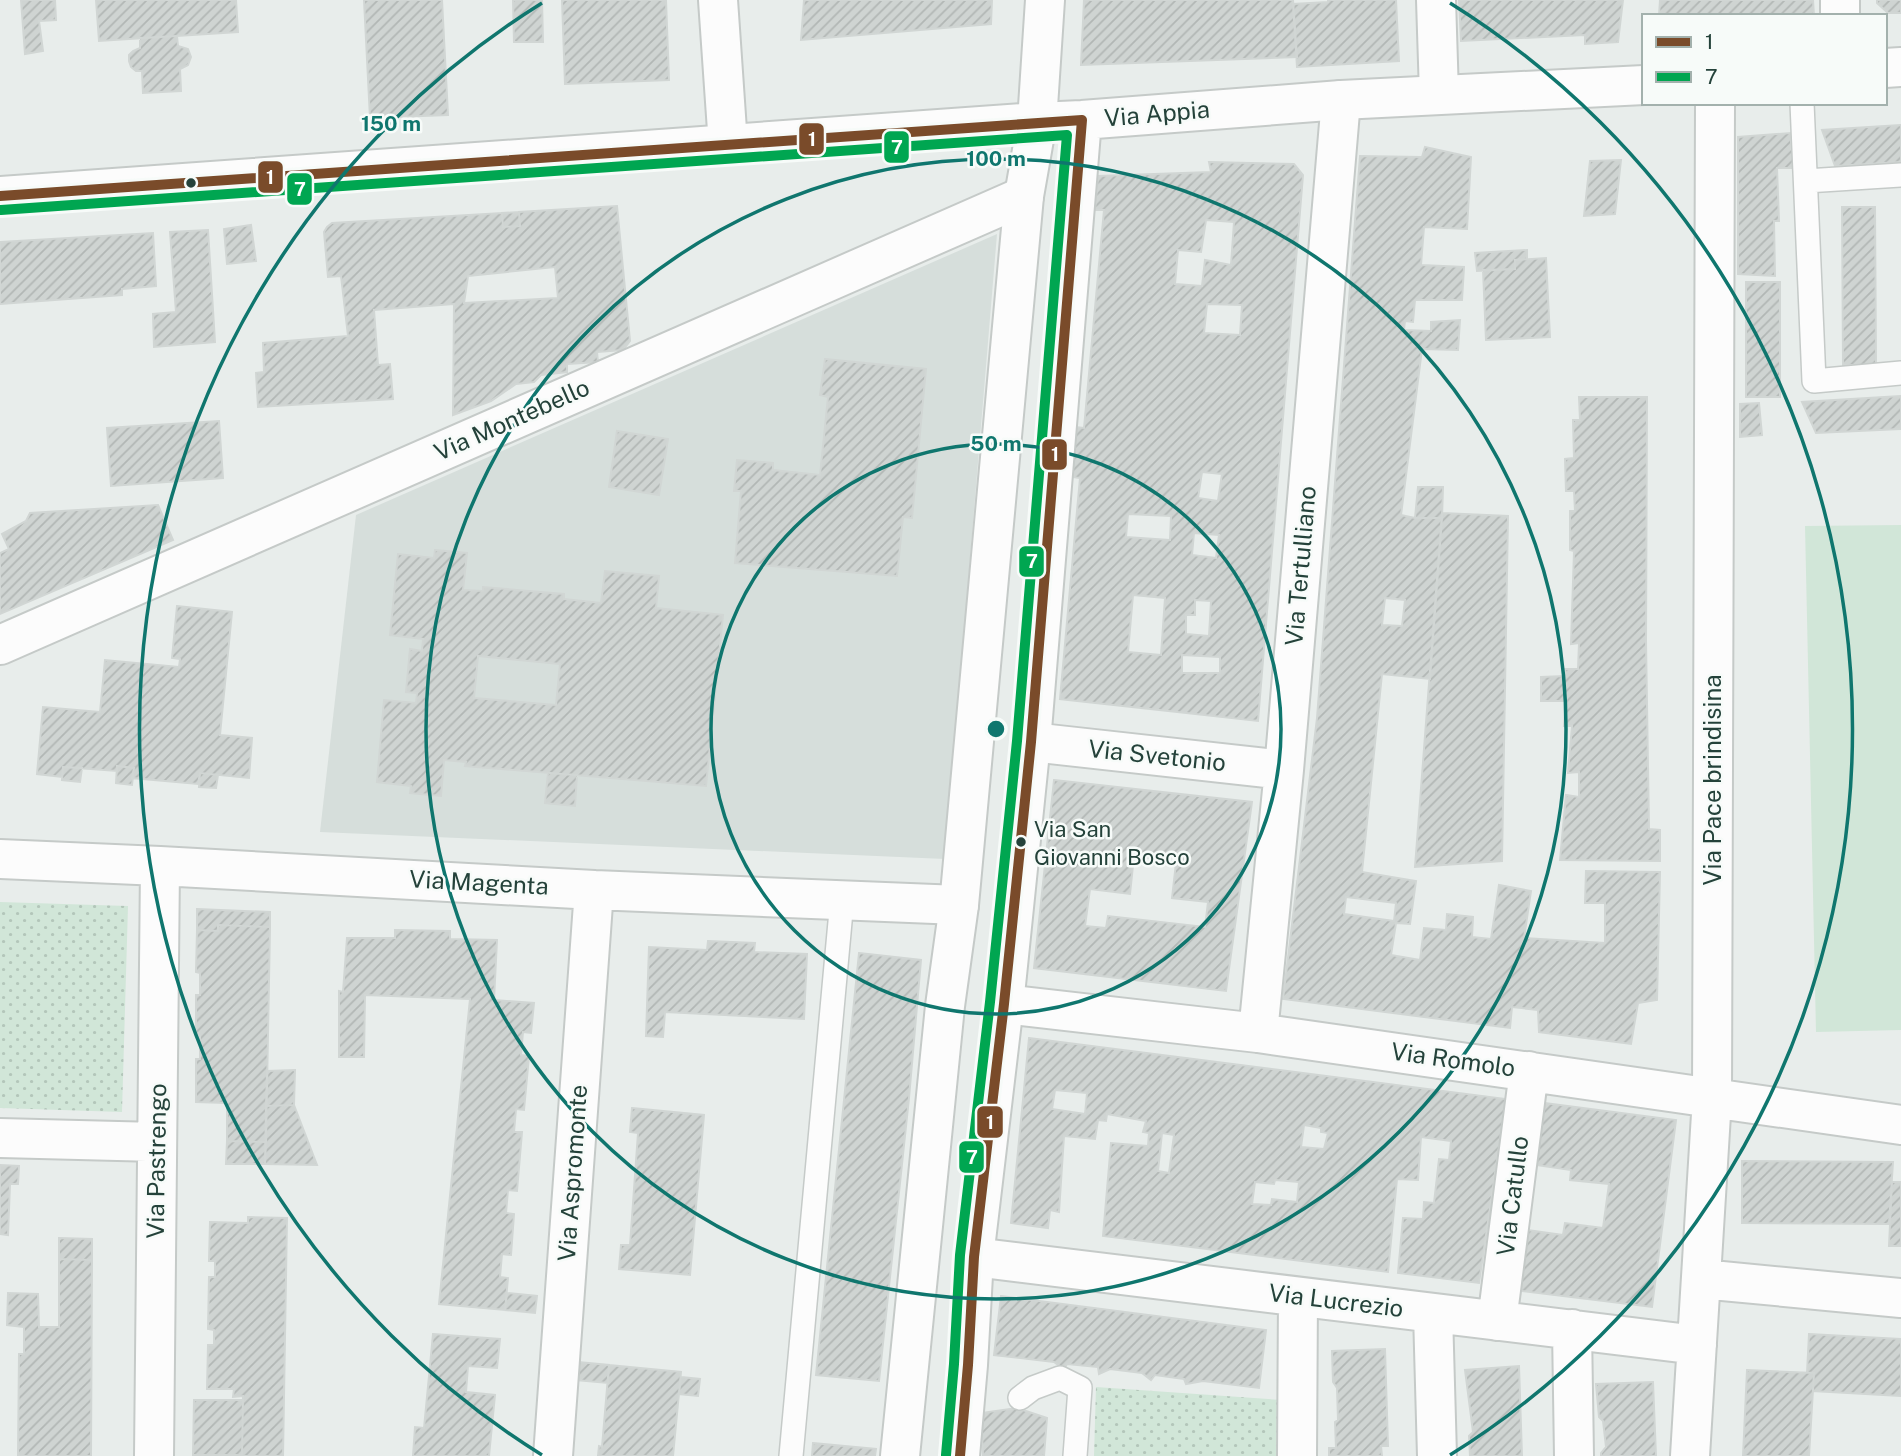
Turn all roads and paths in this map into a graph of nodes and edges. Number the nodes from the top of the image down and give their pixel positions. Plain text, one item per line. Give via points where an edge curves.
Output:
1 (718, 0) edge
2 (1045, 0) edge
3 (1436, 0) edge
4 (1642, 85) edge
5 (1439, 94) junction
6 (1341, 100) junction
7 (1715, 105) edge
8 (1802, 105) edge
9 (1082, 120) junction
10 (1037, 122) junction
11 (728, 145) junction
12 (1901, 175) edge
13 (1806, 181) junction
14 (0, 196) edge
15 (1024, 196) junction
16 (1901, 373) edge
17 (0, 645) edge
18 (1031, 742) junction
19 (1284, 770) junction
20 (0, 859) edge
21 (160, 866) junction
22 (594, 890) junction
23 (842, 900) junction
24 (959, 905) junction
25 (1004, 1004) junction
26 (1258, 1033) junction
27 (1529, 1071) junction
28 (1713, 1098) junction
29 (1901, 1125) edge
30 (0, 1138) edge
31 (157, 1142) junction
32 (974, 1257) junction
33 (1701, 1279) junction
34 (1297, 1297) junction
35 (1901, 1298) edge
36 (1433, 1313) junction
37 (1497, 1321) junction
38 (1572, 1329) junction
39 (1697, 1345) junction
40 (1020, 1398) dead end
41 (154, 1456) edge
42 (553, 1456) edge
43 (791, 1456) edge
44 (900, 1456) edge
45 (960, 1456) edge
46 (1075, 1456) edge
47 (1297, 1456) edge
48 (1437, 1456) edge
49 (1574, 1456) edge
50 (1690, 1456) edge

1 - 11 street
2 - 10 street
3 - 5 street
4 - 5 street, Via Appia
5 - 6 street, Via Appia
6 - 9 street, Via Appia
6 - 19 street, Via Tertulliano
7 - 28 street, Via Pace brindisina
8 - 13 lane
9 - 10 street, Via Appia
9 - 18 street
10 - 11 street, Via Appia
10 - 15 street
11 - 14 street, Via Appia
12 - 13 lane
13 - 16 lane via 1814,381
15 - 17 street, Via Montebello
15 - 24 street
18 - 19 street, Via Svetonio
18 - 25 street
19 - 26 street, Via Tertulliano
20 - 21 street, Via Magenta
21 - 22 street, Via Magenta
21 - 31 street, Via Pastrengo
22 - 23 street, Via Magenta
22 - 42 street, Via Aspromonte
23 - 24 street, Via Magenta
23 - 43 lane
24 - 44 street
25 - 26 street, Via Romolo
25 - 32 street
26 - 27 street, Via Romolo
27 - 28 street, Via Romolo
27 - 37 street, Via Catullo
28 - 29 street, Via Romolo
28 - 33 street, Via Pace brindisina
30 - 31 street
31 - 41 street, Via Pastrengo
32 - 34 street, Via Lucrezio
32 - 45 street
33 - 35 street
33 - 39 street, Via Pace brindisina
34 - 36 street, Via Lucrezio
34 - 47 street
36 - 37 street, Via Lucrezio
36 - 48 street
37 - 38 street, Via Lucrezio
38 - 39 street, Via Lucrezio
38 - 49 street
39 - 50 street, Via Pace brindisina
40 - 46 lane via 1032,1388 1060,1378 1080,1388

